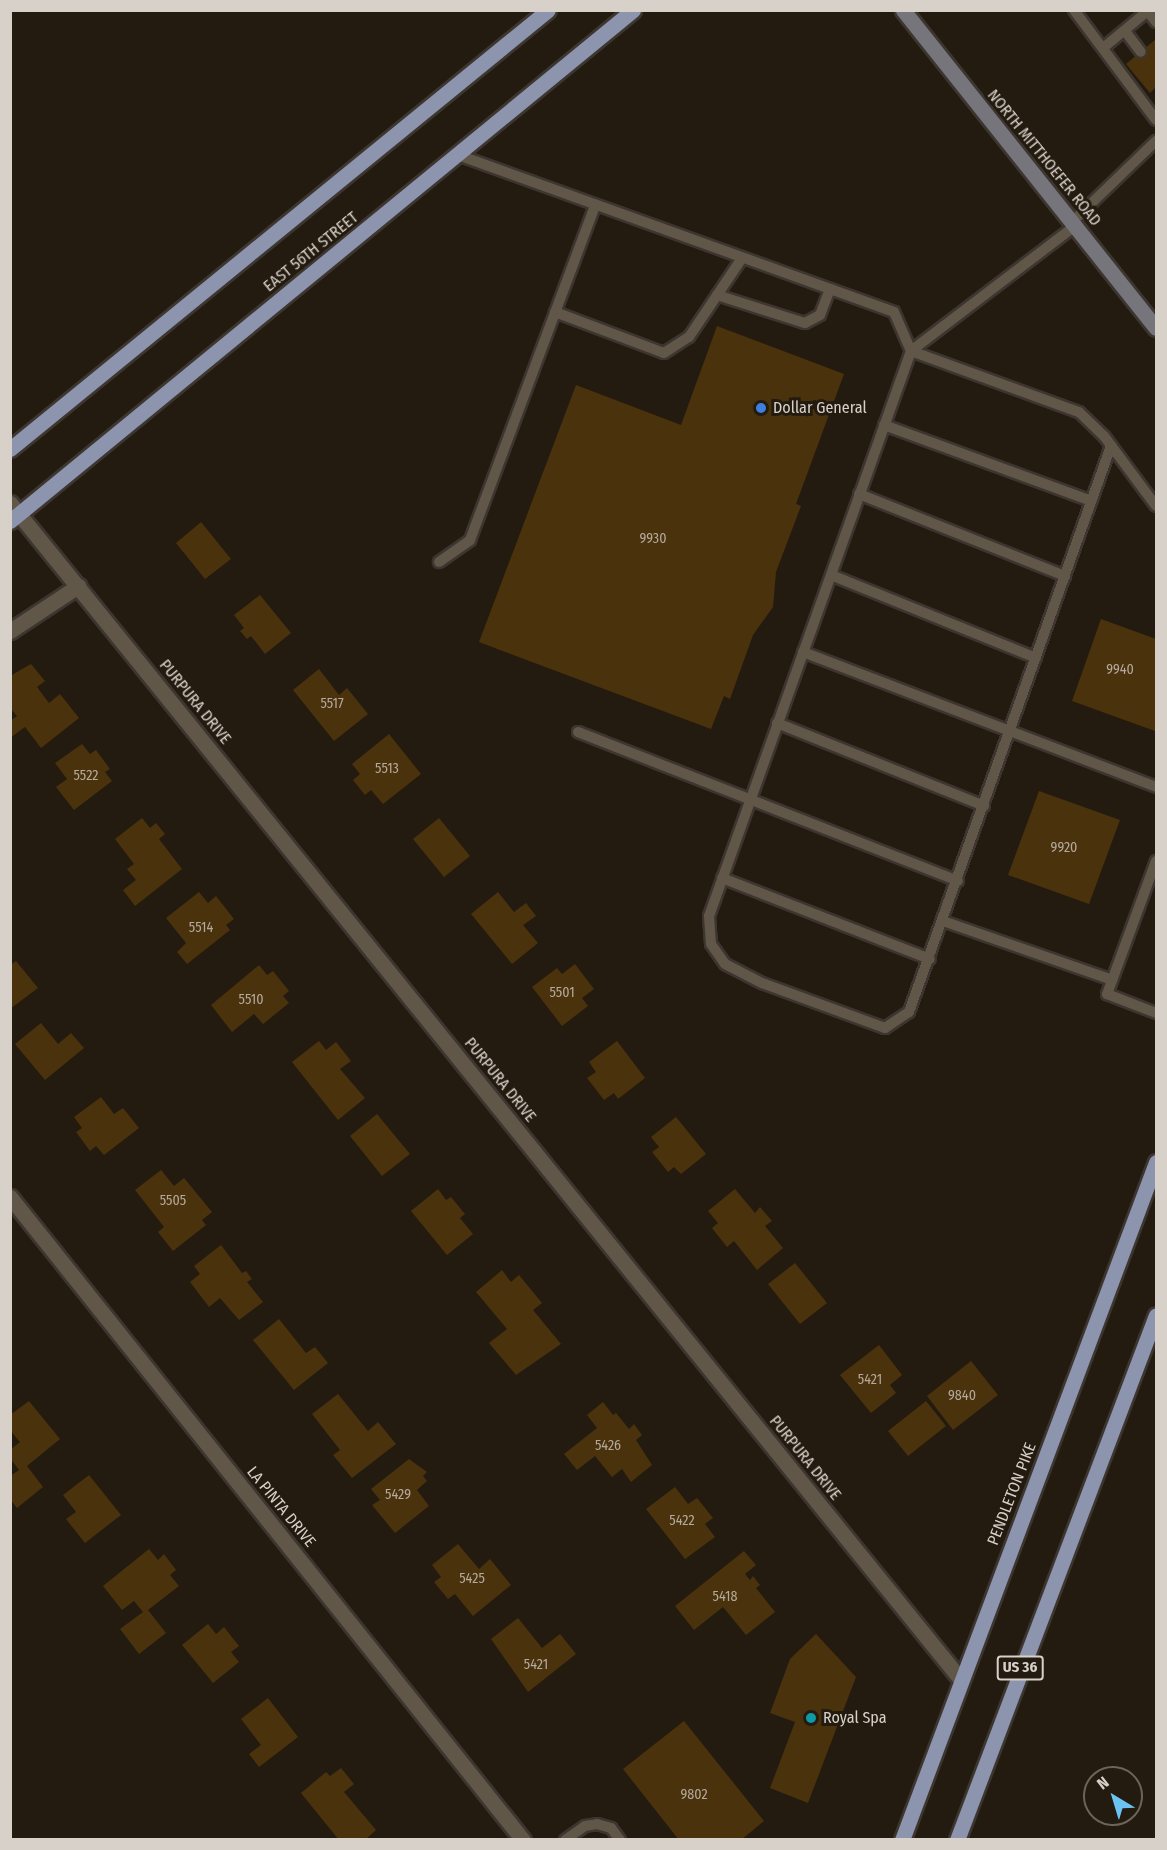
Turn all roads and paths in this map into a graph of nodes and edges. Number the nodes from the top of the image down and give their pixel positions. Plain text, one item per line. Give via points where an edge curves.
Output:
1 (548, 10) edge
2 (633, 10) edge
3 (903, 10) edge
4 (1074, 10) edge
5 (1149, 11) edge
6 (1156, 22) edge
7 (1125, 31) junction
8 (1103, 48) junction
9 (1141, 52) dead end
10 (1156, 120) edge
11 (1156, 141) edge
12 (458, 156) junction
13 (595, 205) junction
14 (1073, 224) junction
15 (742, 258) junction
16 (830, 289) junction
17 (717, 295) junction
18 (555, 312) junction
19 (1156, 328) edge
20 (910, 351) junction
21 (884, 425) junction
22 (1111, 446) junction
23 (10, 449) edge
24 (860, 494) junction
25 (1092, 501) junction
26 (1156, 506) edge
27 (13, 513) edge
28 (439, 562) dead end
29 (831, 574) junction
30 (1065, 576) junction
31 (78, 586) junction
32 (10, 631) edge
33 (802, 652) junction
34 (1036, 658) junction
35 (777, 723) junction
36 (578, 732) dead end
37 (1010, 732) junction
38 (1156, 787) edge
39 (751, 798) junction
40 (984, 806) junction
41 (1156, 861) edge
42 (722, 878) junction
43 (958, 880) junction
44 (943, 921) junction
45 (930, 959) junction
46 (1112, 980) junction
47 (1156, 1012) edge
48 (1156, 1162) edge
49 (10, 1197) edge
50 (1156, 1315) edge
51 (961, 1680) junction
52 (523, 1839) edge
53 (565, 1839) edge
54 (620, 1839) edge
55 (902, 1839) edge
56 (957, 1839) edge

1 - 23 main road
2 - 12 main road, EAST 56TH STREET
3 - 14 street, NORTH MITTHOEFER ROAD
4 - 8 lane
5 - 6 lane
5 - 7 lane
7 - 8 lane
7 - 9 lane
8 - 10 lane
11 - 14 lane
12 - 13 lane
12 - 27 main road, EAST 56TH STREET
13 - 15 lane
13 - 18 lane
14 - 19 street, NORTH MITTHOEFER ROAD
14 - 20 lane
15 - 16 lane
15 - 17 lane
16 - 17 lane via 820,315 806,323
16 - 20 lane via 894,312
17 - 18 lane via 689,337 664,353
18 - 28 lane via 470,540
20 - 21 lane
20 - 22 lane via 1079,412
21 - 24 lane
21 - 25 lane
22 - 25 lane
22 - 26 lane
24 - 29 lane
24 - 30 lane
25 - 30 lane
27 - 31 street, PURPURA DRIVE
29 - 33 lane
29 - 34 lane
30 - 34 lane
31 - 32 street
31 - 51 street, PURPURA DRIVE
33 - 35 lane
33 - 37 lane
34 - 37 lane
35 - 39 lane
35 - 40 lane
36 - 39 lane
37 - 38 lane
37 - 40 lane
39 - 42 lane
39 - 43 lane
40 - 43 lane
41 - 46 lane
42 - 45 lane
42 - 45 lane via 709,916 711,944 725,964 762,983 885,1028 909,1012
43 - 44 lane
44 - 45 lane
44 - 46 lane
46 - 47 lane via 1107,994
48 - 51 main road, PENDLETON PIKE
49 - 52 street, LA PINTA DRIVE
50 - 56 main road, US 36
51 - 55 main road, PENDLETON PIKE
53 - 54 lane via 585,1826 597,1824 610,1828

